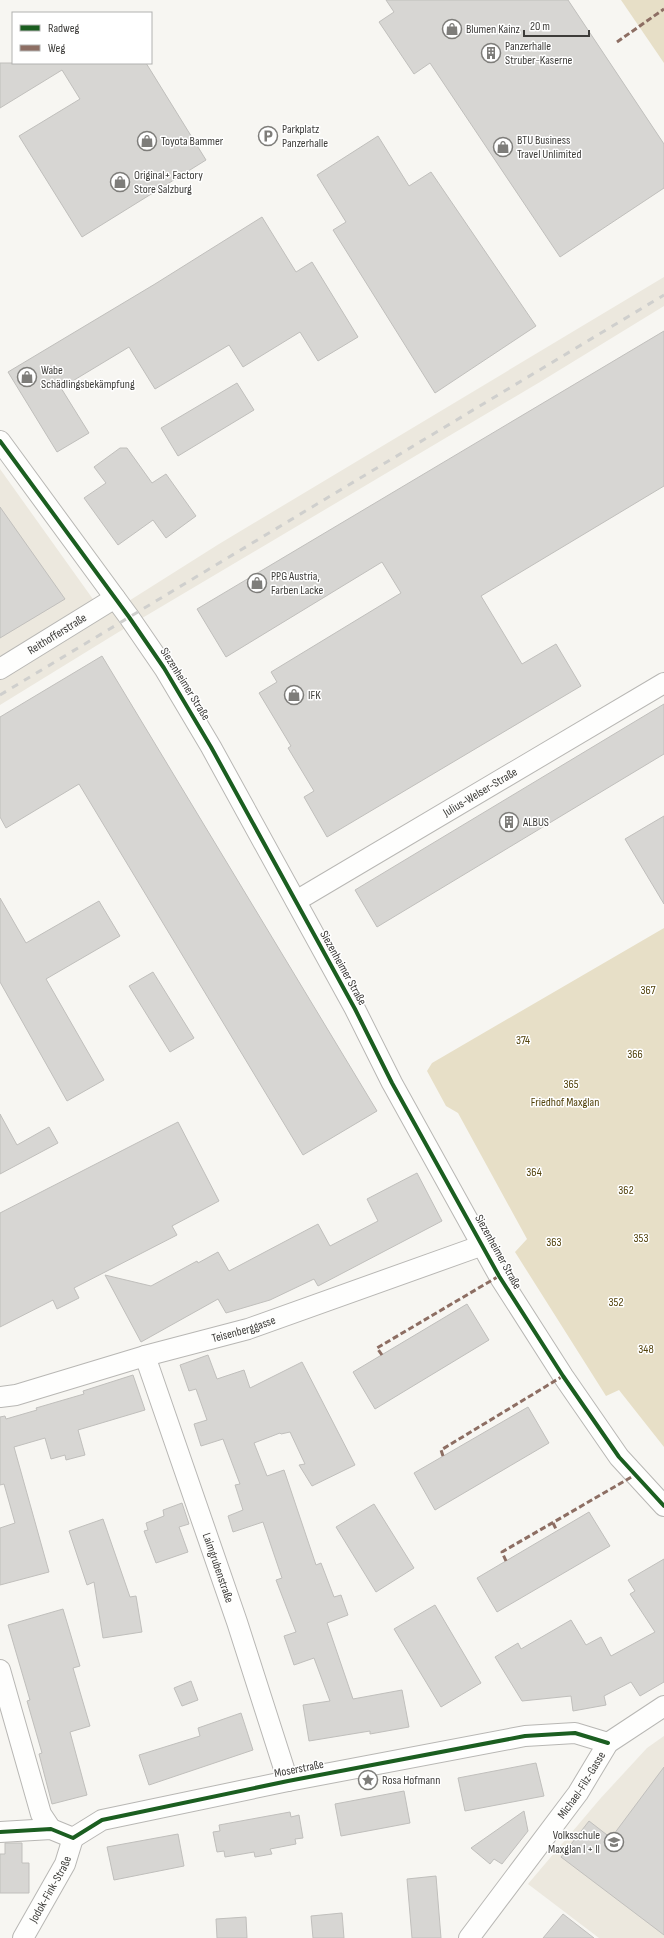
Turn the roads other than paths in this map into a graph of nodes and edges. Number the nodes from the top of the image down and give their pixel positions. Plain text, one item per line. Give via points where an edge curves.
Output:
1 (0, 440) edge
2 (115, 598) junction
3 (0, 669) edge
4 (664, 683) edge
5 (296, 901) junction
6 (483, 1245) junction
7 (145, 1356) junction
8 (0, 1397) edge
9 (664, 1506) edge
10 (0, 1670) edge
11 (664, 1706) edge
12 (608, 1743) junction
13 (288, 1781) junction
14 (51, 1829) junction
15 (0, 1832) edge
16 (73, 1838) junction
17 (23, 1938) edge
18 (469, 1938) edge

1 - 2 street, Siezenheimer Straße
2 - 3 street, Reithofferstraße
2 - 5 street, Siezenheimer Straße via 172,681
4 - 5 street, Julius-Welser-Straße
5 - 6 street, Siezenheimer Straße via 392,1083
6 - 7 street, Teisenberggasse via 248,1328
6 - 9 street, Siezenheimer Straße via 499,1276 587,1412 619,1458
7 - 8 street, Teisenberggasse
7 - 13 street, Laimgrubenstraße via 237,1622
10 - 14 street via 41,1814
11 - 12 street, Michael-Filz-Gasse
12 - 13 street, Moserstraße via 575,1733 525,1736
12 - 18 street, Michael-Filz-Gasse via 578,1793
13 - 16 street, Moserstraße via 102,1820
14 - 15 street
14 - 16 street
16 - 17 street, Jodok-Fink-Straße via 65,1864

